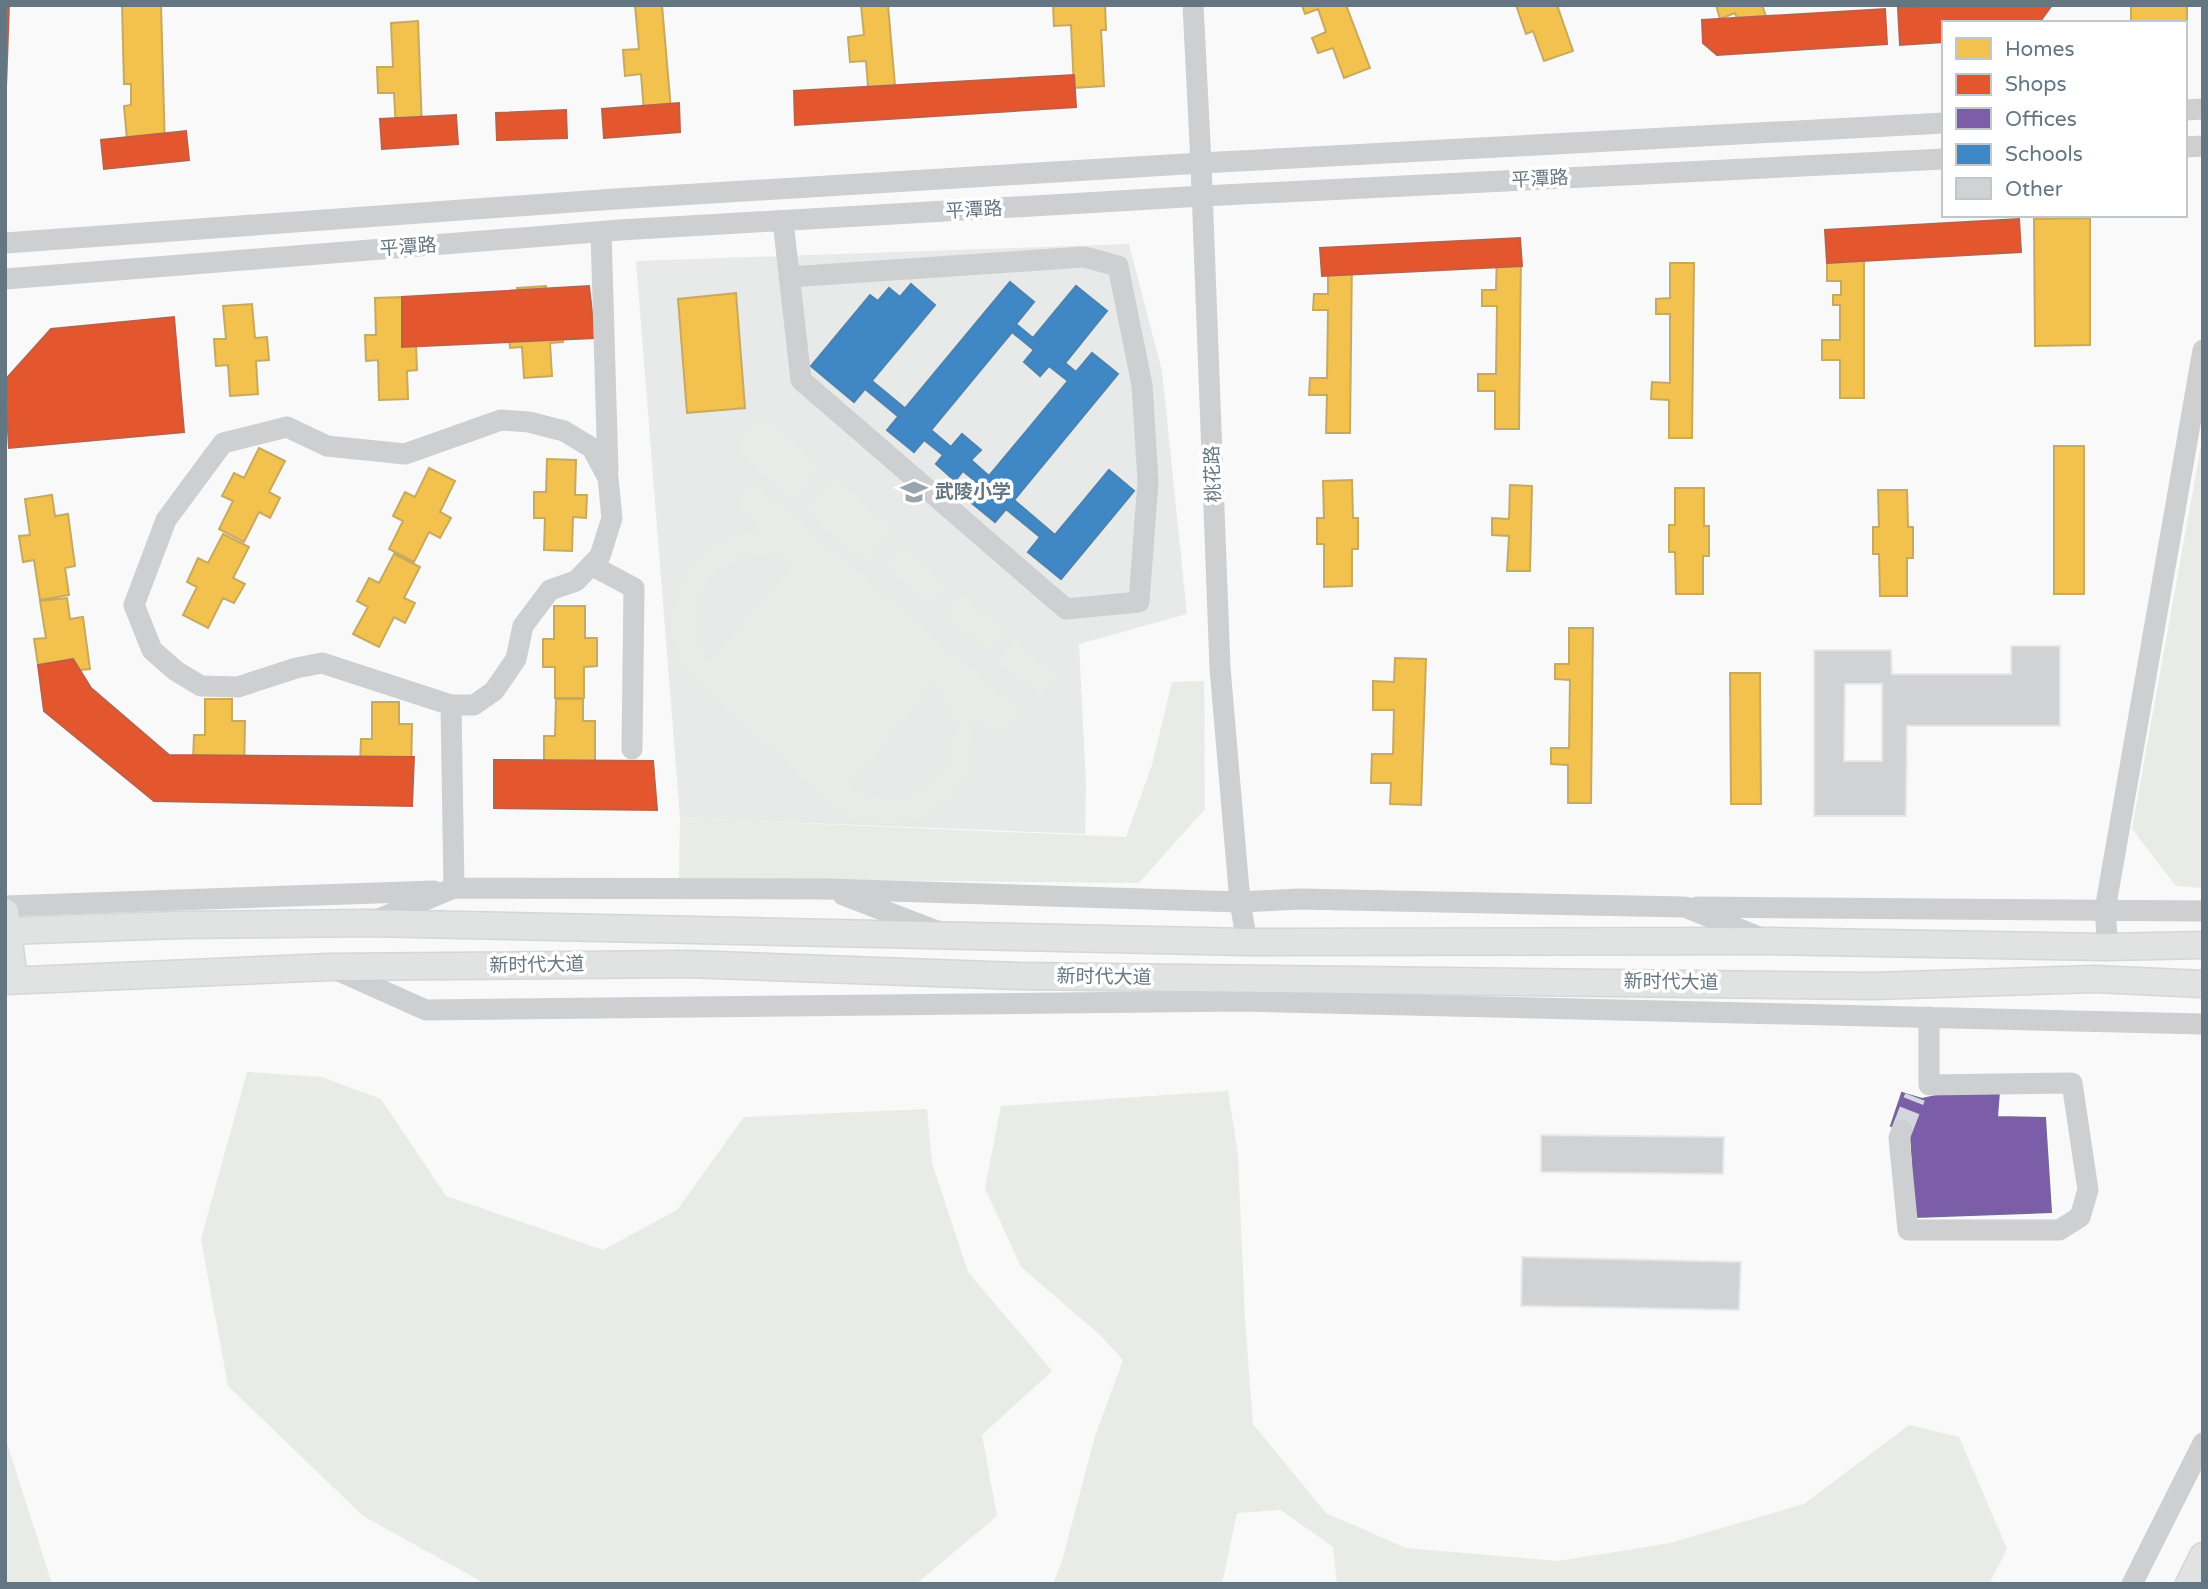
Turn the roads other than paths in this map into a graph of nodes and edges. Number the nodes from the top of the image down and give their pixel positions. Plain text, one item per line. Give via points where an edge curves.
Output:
1 (1193, 5) edge
2 (1942, 123) edge
3 (1942, 159) edge
4 (1201, 163) junction
5 (1203, 196) junction
6 (783, 221) junction
7 (601, 232) junction
8 (5, 243) edge
9 (789, 277) junction
10 (5, 279) edge
11 (2203, 350) edge
12 (608, 478) junction
13 (591, 565) junction
14 (450, 705) junction
15 (632, 749) dead end
16 (452, 889) junction
17 (827, 889) junction
18 (1240, 902) junction
19 (1685, 907) junction
20 (2105, 910) junction
21 (2203, 911) edge
22 (6, 920) edge
23 (368, 923) junction
24 (946, 935) junction
25 (1769, 941) junction
26 (1247, 942) junction
27 (2203, 945) edge
28 (2108, 947) junction
29 (330, 967) junction
30 (10, 980) edge
31 (2203, 984) edge
32 (1872, 986) junction
33 (1797, 1014) junction
34 (1929, 1017) junction
35 (2203, 1024) edge
36 (1902, 1130) tunnel mouth
37 (2203, 1443) edge
38 (2203, 1556) edge
39 (2132, 1584) edge
40 (2189, 1584) edge

1 - 4 street, 桃花路
2 - 4 street, 平潭路
3 - 5 street, 平潭路
4 - 5 street, 桃花路
4 - 8 street, 平潭路
5 - 6 street, 平潭路
5 - 18 street, 桃花路 via 1220,668
6 - 7 street, 平潭路
6 - 9 street
7 - 10 street, 平潭路
7 - 12 street
9 - 9 street via 801,380 1066,609 1139,602 1148,481 1142,386 1118,266 1084,257
11 - 20 street
12 - 13 street via 612,518 600,556
12 - 14 street via 592,448 564,432 529,422 501,420 405,454 327,446 287,427 223,443 166,520 134,605 152,650 176,671 201,686 238,687 322,663
13 - 14 street via 576,581 550,590 523,626 516,659 494,691 474,705
13 - 15 street via 634,588
14 - 16 street
16 - 17 street
16 - 22 street
16 - 23 street
17 - 18 street
17 - 24 street
18 - 19 street via 1299,899
18 - 26 street, 桃花路
19 - 20 street
19 - 25 street
20 - 21 street
20 - 28 street
22 - 23 main road, 新时代大道 via 178,925
22 - 30 main road
23 - 24 main road, 新时代大道
24 - 26 main road, 新时代大道
25 - 26 main road, 新时代大道
25 - 28 main road, 新时代大道
27 - 28 main road, 新时代大道
29 - 30 main road, 新时代大道
29 - 32 main road, 新时代大道 via 688,964 1018,976
29 - 33 street via 426,1010 1242,1001
31 - 32 main road, 新时代大道 via 2094,979
32 - 33 street
33 - 34 street
34 - 35 street
34 - 36 street via 1922,1091 2072,1083 2088,1190 2080,1217 2060,1230 1908,1230
37 - 39 street
38 - 40 main road

